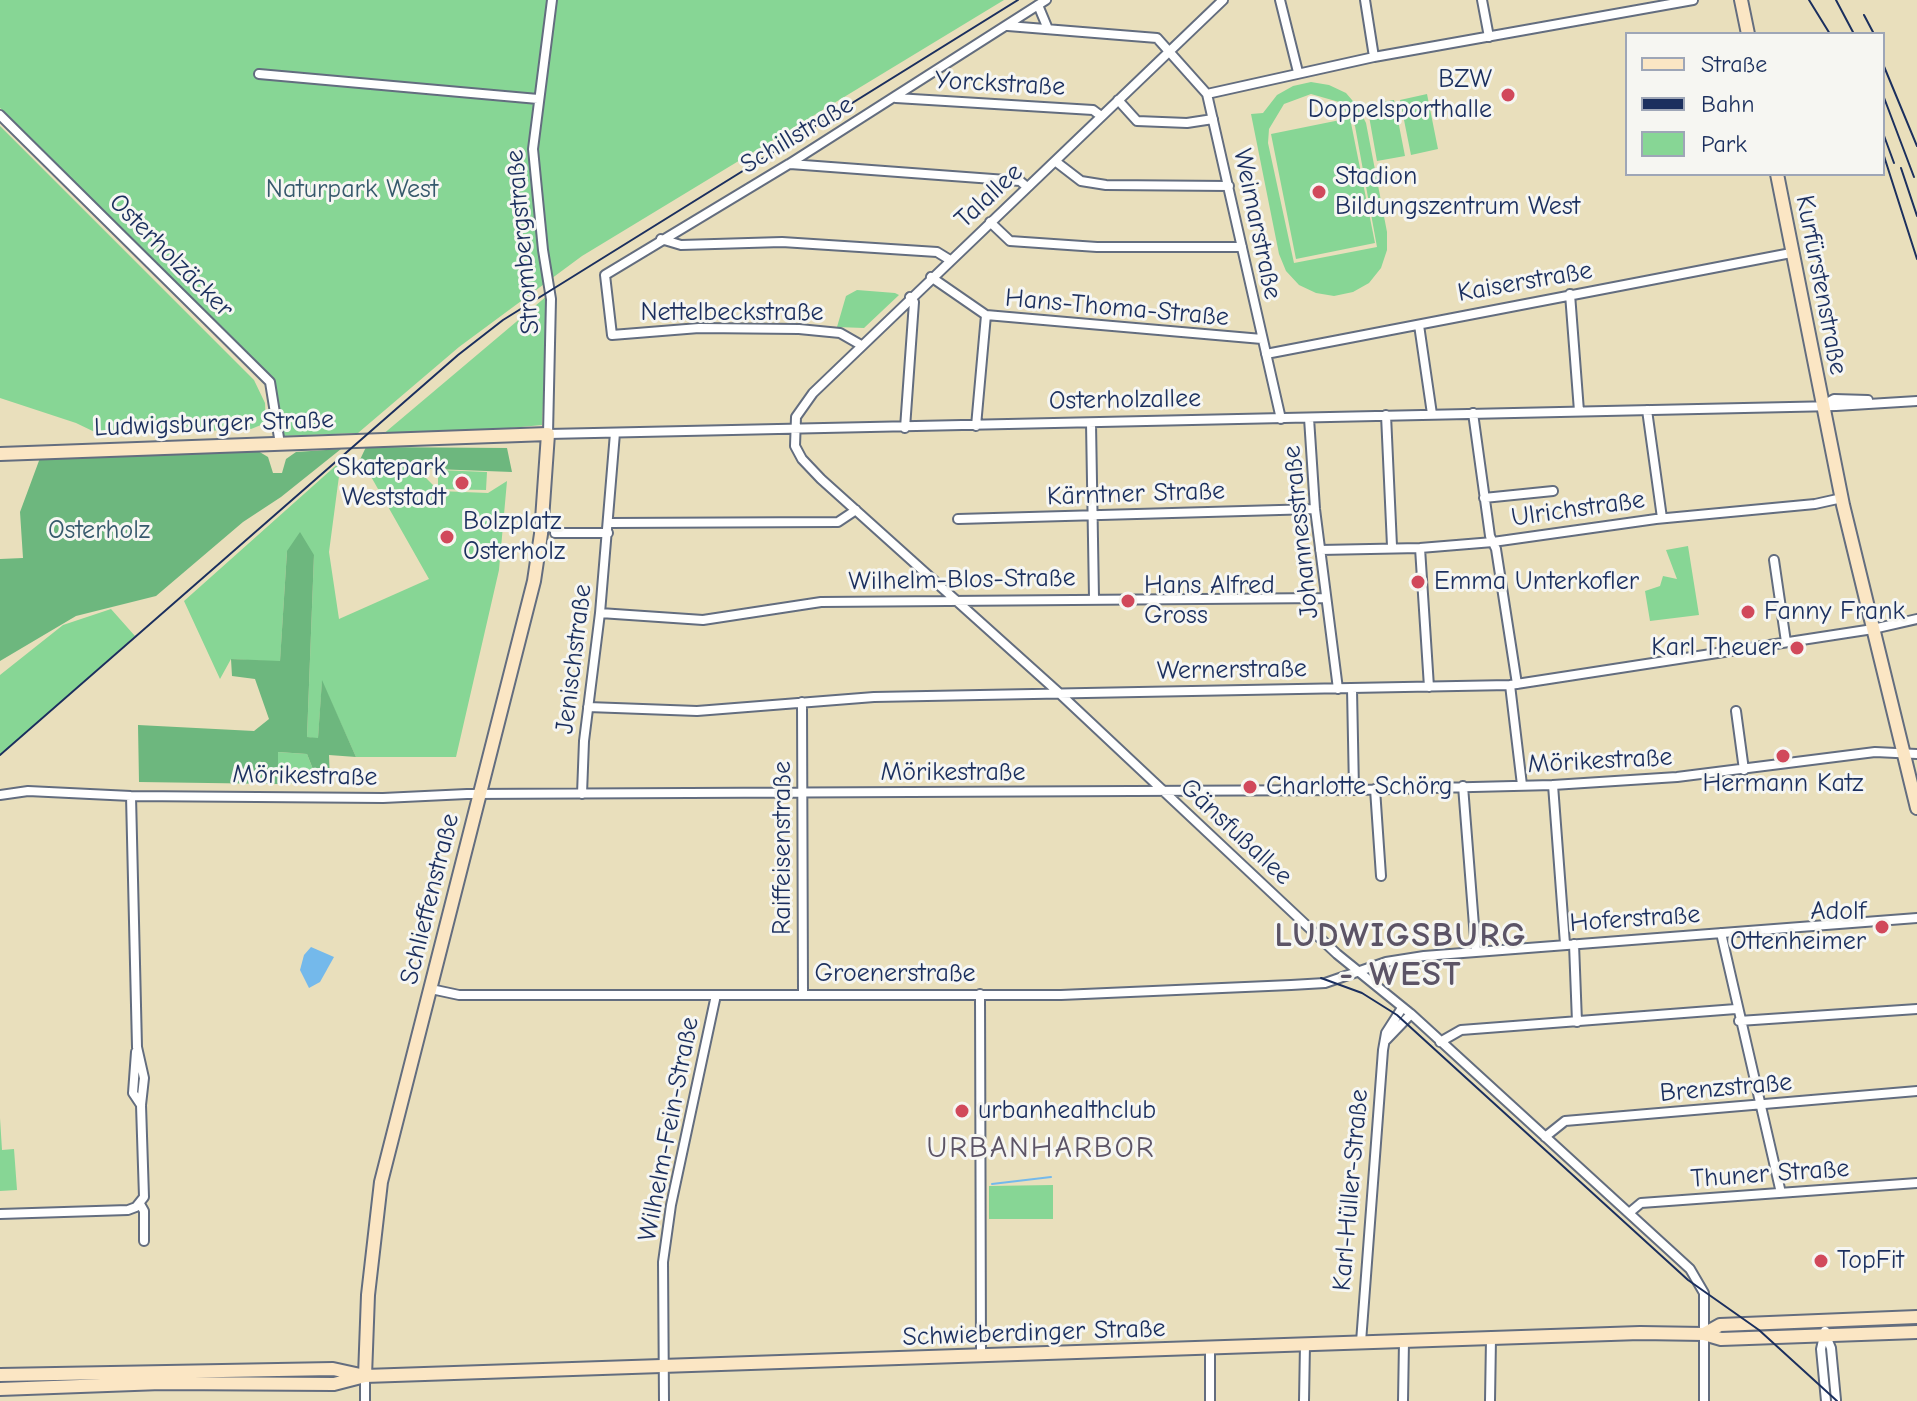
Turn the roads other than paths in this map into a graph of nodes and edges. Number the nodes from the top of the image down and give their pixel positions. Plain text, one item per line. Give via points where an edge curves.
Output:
1 (552, 0) edge
2 (1223, 0) edge
3 (1280, 0) edge
4 (1365, 0) edge
5 (1482, 0) edge
6 (1693, 0) edge
7 (1741, 0) edge
8 (1042, 2) edge
9 (1007, 26) junction
10 (1048, 29) junction
11 (1748, 32) edge
12 (1489, 37) junction
13 (1171, 49) junction
14 (1374, 57) junction
15 (1298, 72) junction
16 (259, 74) dead end
17 (1207, 94) junction
18 (895, 98) junction
19 (538, 99) junction
20 (1118, 100) junction
21 (0, 115) edge
22 (1101, 116) junction
23 (1213, 119) junction
24 (1055, 161) junction
25 (789, 164) junction
26 (1777, 176) edge
27 (1229, 186) junction
28 (1027, 187) junction
29 (990, 222) junction
30 (661, 239) junction
31 (1242, 247) junction
32 (1791, 253) junction
33 (950, 260) junction
34 (605, 275) joint
35 (931, 277) junction
36 (1570, 294) junction
37 (910, 297) junction
38 (986, 315) junction
39 (1419, 325) junction
40 (1262, 339) junction
41 (861, 345) junction
42 (1266, 354) junction
43 (1917, 401) edge
44 (1822, 405) junction
45 (1647, 410) junction
46 (1579, 411) junction
47 (1473, 413) junction
48 (1432, 414) junction
49 (1386, 415) junction
50 (1309, 418) junction
51 (1281, 419) junction
52 (1091, 423) junction
53 (976, 426) junction
54 (905, 428) junction
55 (794, 429) junction
56 (615, 433) junction
57 (548, 434) junction
58 (429, 438) joint
59 (280, 444) junction
60 (0, 454) edge
61 (1553, 491) dead end
62 (1484, 498) junction
63 (1842, 498) junction
64 (1315, 509) junction
65 (856, 510) junction
66 (1092, 516) junction
67 (1662, 518) junction
68 (958, 519) dead end
69 (609, 523) junction
70 (555, 533) dead end
71 (608, 533) junction
72 (1493, 542) junction
73 (1392, 546) junction
74 (1420, 548) junction
75 (1320, 550) junction
76 (1774, 560) dead end
77 (1094, 598) junction
78 (1326, 598) junction
79 (957, 599) junction
80 (600, 613) junction
81 (1917, 619) edge
82 (1873, 629) junction
83 (1786, 642) junction
84 (1514, 684) junction
85 (1429, 687) junction
86 (1338, 689) junction
87 (1352, 689) junction
88 (1058, 692) junction
89 (802, 702) junction
90 (588, 707) junction
91 (1736, 711) dead end
92 (1910, 753) edge
93 (1744, 770) junction
94 (1522, 785) junction
95 (1553, 785) junction
96 (1463, 786) junction
97 (1375, 789) junction
98 (1354, 790) junction
99 (804, 793) junction
100 (1165, 793) junction
101 (478, 794) junction
102 (582, 794) junction
103 (0, 795) edge
104 (131, 796) junction
105 (1917, 808) edge
106 (1381, 876) dead end
107 (1917, 918) edge
108 (1721, 933) junction
109 (1569, 944) junction
110 (1476, 951) junction
111 (1358, 971) junction
112 (431, 989) junction
113 (803, 994) junction
114 (980, 994) junction
115 (716, 995) junction
116 (1402, 1008) junction
117 (1736, 1009) junction
118 (1917, 1009) edge
119 (1411, 1014) junction
120 (1739, 1021) junction
121 (1577, 1022) junction
122 (1385, 1041) junction
123 (1440, 1042) junction
124 (1917, 1091) edge
125 (1760, 1106) junction
126 (1545, 1137) junction
127 (1917, 1183) edge
128 (1781, 1193) junction
129 (140, 1204) junction
130 (1629, 1213) junction
131 (0, 1214) edge
132 (144, 1241) dead end
133 (1917, 1317) edge
134 (1825, 1321) junction
135 (1917, 1332) edge
136 (1704, 1334) junction
137 (1825, 1335) junction
138 (1491, 1338) junction
139 (1404, 1341) junction
140 (1361, 1342) junction
141 (1305, 1344) junction
142 (1210, 1350) junction
143 (981, 1357) junction
144 (664, 1368) junction
145 (0, 1375) edge
146 (365, 1376) junction
147 (261, 1377) junction
148 (0, 1389) edge
149 (365, 1401) edge
150 (664, 1401) edge
151 (1210, 1401) edge
152 (1304, 1401) edge
153 (1403, 1401) edge
154 (1490, 1401) edge
155 (1704, 1401) edge
156 (1833, 1401) edge

1 - 19 street, Strombergstraße
2 - 13 street, Talallee
3 - 15 street
4 - 14 street
5 - 12 street
6 - 12 street
7 - 11 main road
8 - 9 street, Schillstraße
8 - 10 street
9 - 10 street
9 - 18 street, Schillstraße
10 - 13 street via 1157,38
12 - 14 street
13 - 17 street, Weimarstraße
13 - 20 street, Talallee
14 - 15 street
15 - 17 street
16 - 19 street
17 - 23 street, Weimarstraße
18 - 22 street, Yorckstraße via 1093,110
18 - 25 street, Schillstraße
19 - 57 street, Strombergstraße via 533,149 551,299
20 - 22 street, Talallee
20 - 23 street via 1137,121
21 - 59 street, Osterholzäcker via 270,382
22 - 24 street, Talallee
23 - 27 street, Weimarstraße
24 - 27 street via 1081,181 1106,185
24 - 28 street, Talallee
25 - 28 street via 1020,181
25 - 30 street, Schillstraße
26 - 32 main road, Kurfürstenstraße
27 - 31 street, Weimarstraße
28 - 29 street, Talallee
29 - 31 street via 1010,241
29 - 33 street, Talallee
30 - 33 street via 681,245 782,242 937,252
30 - 34 street, Schillstraße
31 - 40 street, Weimarstraße
32 - 36 street, Kaiserstraße
32 - 44 main road, Kurfürstenstraße
33 - 35 street, Talallee
34 - 41 street, Nettelbeckstraße via 612,335 699,328 799,329 840,333
35 - 37 street, Talallee
35 - 38 street, Hans-Thoma-Straße
36 - 39 street, Kaiserstraße
36 - 46 street
37 - 41 street, Talallee
37 - 54 street via 914,302
38 - 40 street, Hans-Thoma-Straße
38 - 53 street
39 - 42 street, Kaiserstraße
39 - 48 street
40 - 42 street, Weimarstraße
41 - 55 street, Talallee via 805,402
42 - 51 street, Weimarstraße
43 - 44 street, Osterholzallee
44 - 45 street, Osterholzallee
44 - 63 main road, Kurfürstenstraße
45 - 46 street, Osterholzallee
45 - 67 street
46 - 47 street, Osterholzallee
47 - 48 street, Osterholzallee
47 - 62 street
48 - 49 street, Osterholzallee
49 - 50 street, Osterholzallee
49 - 73 street
50 - 51 street, Osterholzallee
50 - 64 street, Johannesstraße
51 - 52 street, Osterholzallee
52 - 53 street, Osterholzallee
52 - 66 street
53 - 54 street, Osterholzallee
54 - 55 street, Osterholzallee
55 - 56 street, Osterholzallee
55 - 65 street, Gänsfußallee via 802,459
56 - 57 street, Osterholzallee
56 - 69 street, Jenischstraße
57 - 58 main road, Osterholzallee
57 - 101 main road, Schlieffenstraße via 534,581
58 - 59 main road, Ludwigsburger Straße
59 - 60 main road, Ludwigsburger Straße
61 - 62 street
62 - 72 street
63 - 67 street, Ulrichstraße
63 - 82 main road, Kurfürstenstraße
64 - 66 street, Kärntner Straße
64 - 75 street, Johannesstraße
65 - 69 street via 838,522
65 - 79 street, Gänsfußallee
66 - 68 street, Kärntner Straße
66 - 77 street
67 - 72 street, Ulrichstraße
69 - 71 street, Jenischstraße
70 - 71 street
71 - 80 street, Jenischstraße
72 - 74 street, Ulrichstraße
72 - 84 street
73 - 74 street, Ulrichstraße
73 - 75 street, Ulrichstraße
74 - 85 street
75 - 78 street, Johannesstraße
76 - 83 street
77 - 78 street, Wilhelm-Blos-Straße
77 - 79 street, Wilhelm-Blos-Straße
78 - 86 street, Johannesstraße
79 - 80 street, Wilhelm-Blos-Straße via 821,602 703,620
79 - 88 street, Gänsfußallee
80 - 90 street, Jenischstraße
81 - 82 street, Wernerstraße
82 - 83 street, Wernerstraße
82 - 92 main road, Kurfürstenstraße
83 - 84 street, Wernerstraße
84 - 85 street, Wernerstraße
84 - 94 street
85 - 87 street, Wernerstraße
86 - 87 street, Wernerstraße
86 - 88 street, Wernerstraße
87 - 98 street
88 - 89 street, Wernerstraße
88 - 100 street, Gänsfußallee
89 - 90 street, Wernerstraße via 697,711
89 - 99 street, Raiffeisenstraße
90 - 102 street, Jenischstraße
91 - 93 street
92 - 93 street, Mörikestraße via 1875,752
92 - 105 main road, Kurfürstenstraße
93 - 95 street, Mörikestraße
94 - 95 street, Mörikestraße
94 - 96 street, Mörikestraße
95 - 109 street
96 - 97 street, Mörikestraße
96 - 110 street
97 - 98 street, Mörikestraße
97 - 106 street
98 - 100 street, Mörikestraße
99 - 100 street, Mörikestraße
99 - 102 street, Mörikestraße
99 - 113 street, Raiffeisenstraße
100 - 111 street, Gänsfußallee
101 - 102 street, Mörikestraße
101 - 104 street, Mörikestraße
101 - 112 main road, Schlieffenstraße
103 - 104 street, Mörikestraße via 28,791
104 - 129 street via 137,1047 133,1093 141,1105 145,1192
107 - 108 street, Hoferstraße
108 - 109 street, Hoferstraße
108 - 117 street
109 - 110 street, Hoferstraße
109 - 121 street
110 - 111 street, Hoferstraße
111 - 114 street, Groenerstraße via 1325,983
111 - 116 street, Gänsfußallee
112 - 115 street, Groenerstraße via 459,995
112 - 146 main road, Schlieffenstraße via 381,1182
113 - 114 street, Groenerstraße
113 - 115 street, Groenerstraße
114 - 143 street
115 - 144 street, Wilhelm-Fein-Straße via 663,1262
116 - 119 street, Gänsfußallee
116 - 122 street, Karl-Hüller-Straße
117 - 120 street
117 - 121 street
118 - 120 street
119 - 122 street
119 - 123 street, Gänsfußallee
120 - 125 street
121 - 123 street via 1461,1030
122 - 140 street, Karl-Hüller-Straße
123 - 126 street, Gänsfußallee
124 - 125 street, Brenzstraße
125 - 126 street, Brenzstraße via 1565,1121
125 - 128 street
126 - 130 street, Gänsfußallee
127 - 128 street, Thuner Straße
128 - 130 street, Thuner Straße via 1641,1203
129 - 131 street via 128,1210
129 - 132 street
130 - 136 street, Gänsfußallee via 1701,1283
133 - 134 main road, Schwieberdinger Straße
134 - 136 main road, Schwieberdinger Straße via 1720,1325
134 - 137 street
135 - 137 main road, Schwieberdinger Straße
136 - 137 main road, Schwieberdinger Straße via 1721,1339
136 - 138 main road, Schwieberdinger Straße
136 - 155 street, Gänsfußallee
137 - 156 street via 1821,1349
138 - 139 main road, Schwieberdinger Straße
138 - 154 street
139 - 140 main road, Schwieberdinger Straße
139 - 153 street
140 - 141 main road, Schwieberdinger Straße
141 - 142 main road, Schwieberdinger Straße
141 - 152 street
142 - 143 main road, Schwieberdinger Straße
142 - 151 street
143 - 144 main road, Schwieberdinger Straße
144 - 146 main road, Schwieberdinger Straße
144 - 150 street, Wilhelm-Fein-Straße
145 - 147 main road, Schwieberdinger Straße
146 - 147 main road, Schwieberdinger Straße via 333,1369
146 - 149 street
147 - 148 main road, Schwieberdinger Straße

